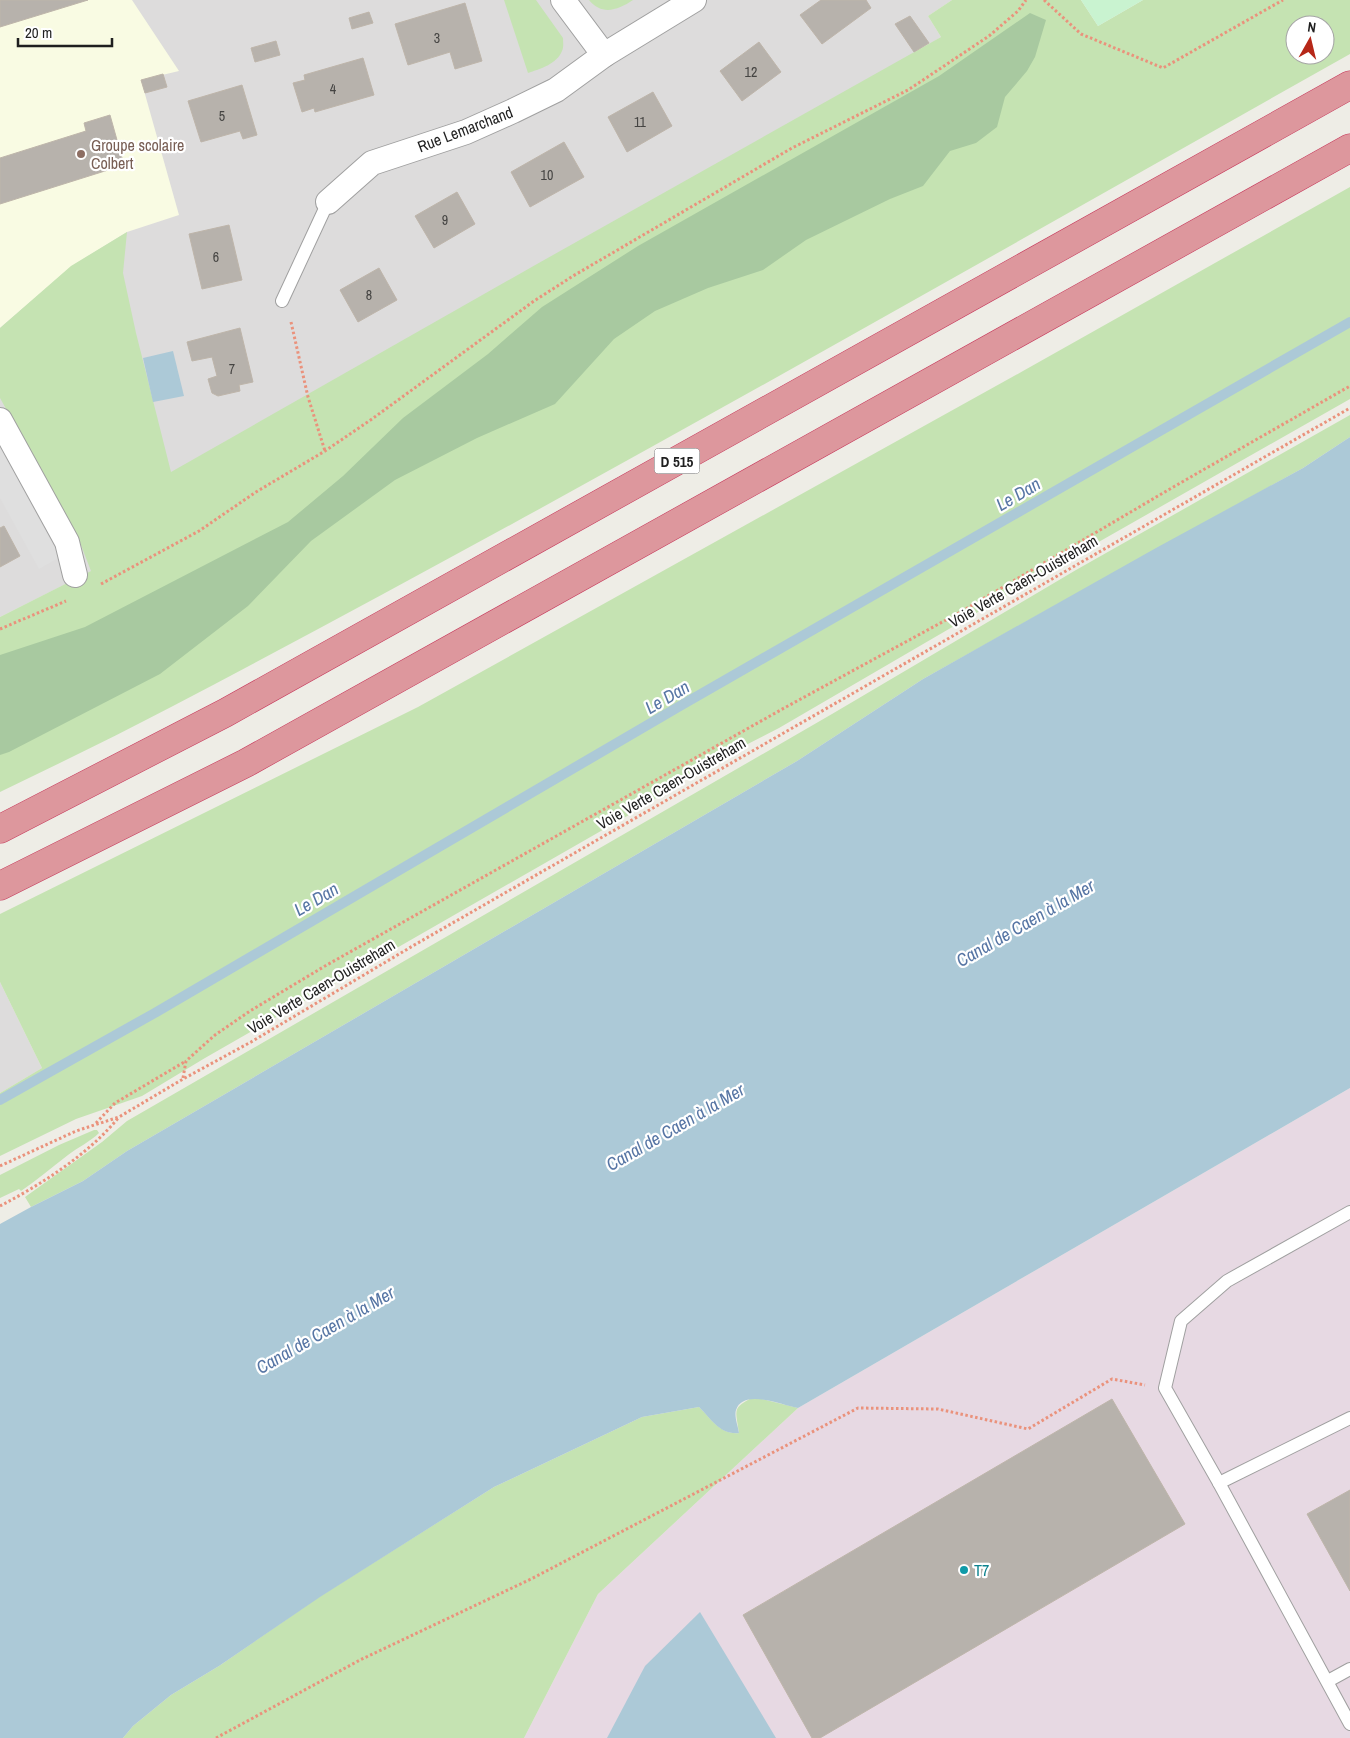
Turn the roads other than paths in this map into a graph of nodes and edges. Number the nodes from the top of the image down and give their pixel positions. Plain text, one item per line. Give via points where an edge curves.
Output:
1 (563, 0) edge
2 (694, 0) edge
3 (604, 55) junction
4 (1350, 85) edge
5 (1350, 148) edge
6 (328, 202) joint
7 (282, 301) road end
8 (0, 420) edge
9 (75, 575) dead end
10 (0, 829) edge
11 (0, 886) edge
12 (1350, 1212) edge
13 (1350, 1418) edge
14 (1219, 1483) junction
15 (1350, 1669) edge
16 (1328, 1681) junction
17 (1350, 1724) edge

1 - 3 street
2 - 3 street, Rue Lemarchand
3 - 6 street, Rue Lemarchand via 556,90 513,111 466,132 372,163
4 - 10 highway, D 515 via 225,714
5 - 11 highway via 246,763
6 - 7 lane
8 - 9 street via 67,542
12 - 14 lane via 1227,1280 1181,1321 1165,1388
13 - 14 lane
14 - 16 lane
15 - 16 lane
16 - 17 lane

